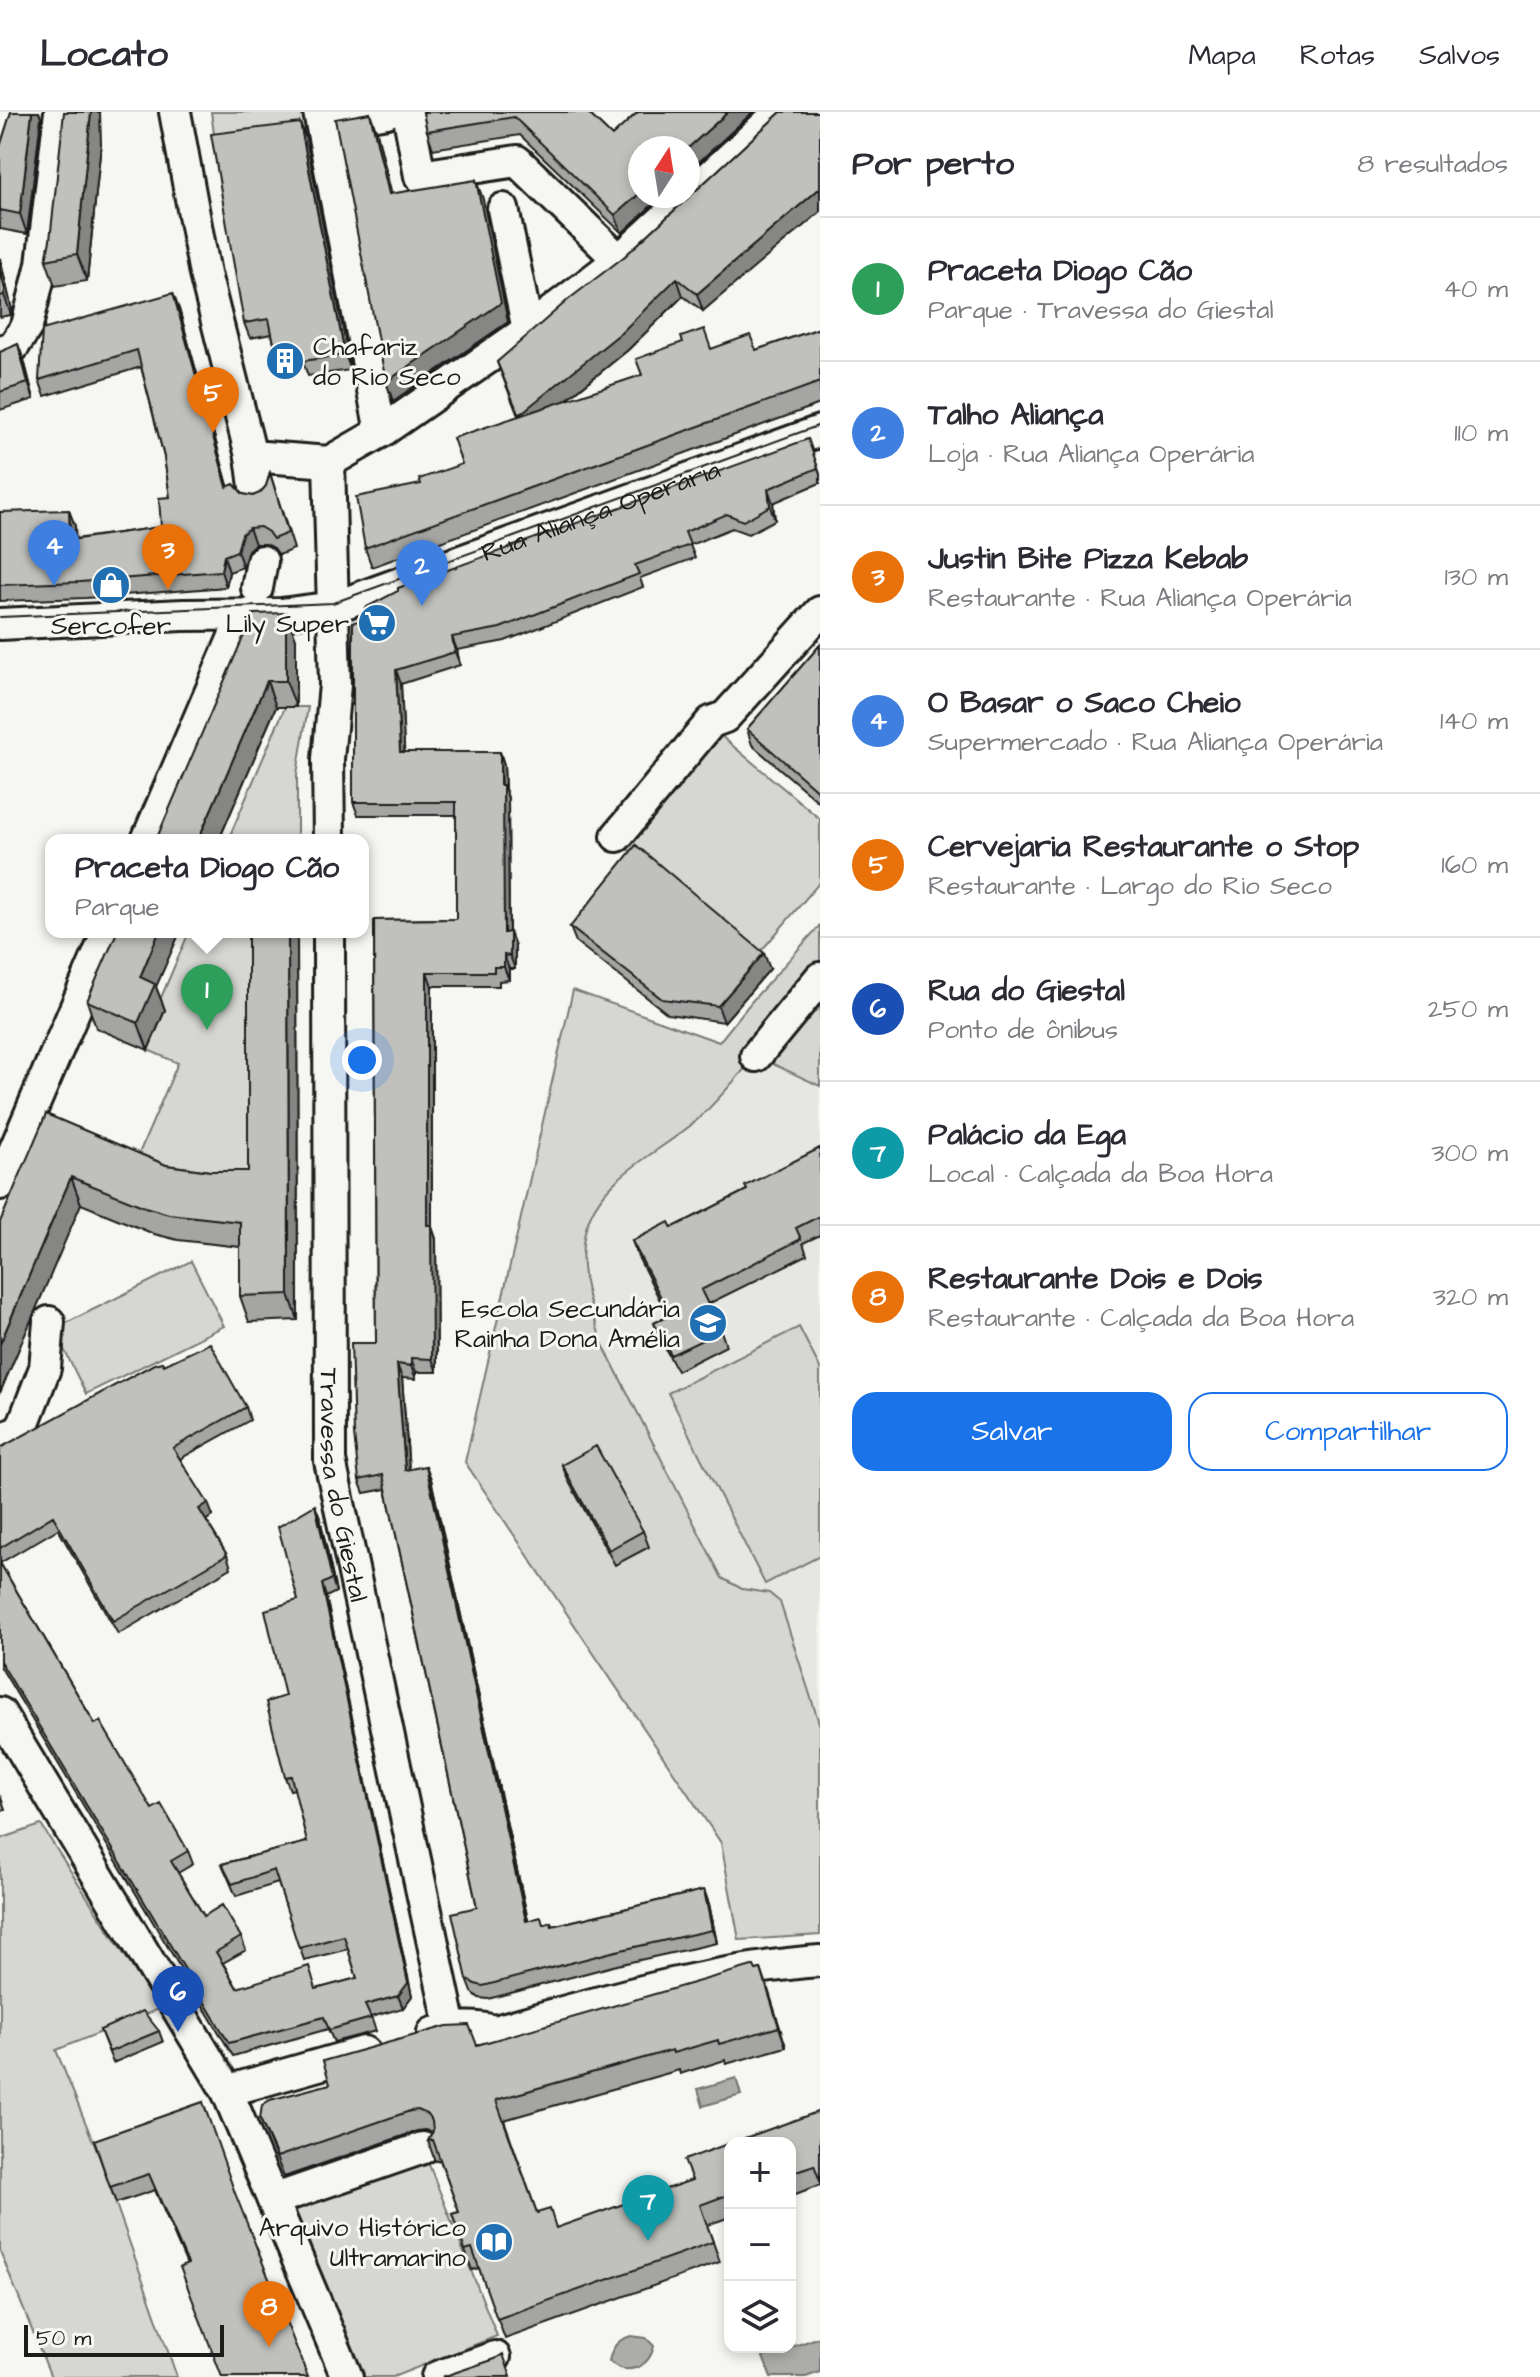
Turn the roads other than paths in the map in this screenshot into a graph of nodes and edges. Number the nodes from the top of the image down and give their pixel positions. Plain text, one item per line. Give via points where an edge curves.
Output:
1 (60, 112) edge
2 (175, 112) edge
3 (387, 112) edge
4 (408, 112) edge
5 (780, 112) edge
6 (320, 118) edge
7 (503, 209) dead end
8 (619, 260) junction
9 (528, 330) junction
10 (0, 351) edge
11 (820, 431) edge
12 (381, 432) junction
13 (251, 456) junction
14 (329, 462) junction
15 (256, 494) edge
16 (334, 607) junction
17 (820, 612) edge
18 (0, 624) edge
19 (237, 630) dead end
20 (150, 834) edge
21 (329, 834) edge
22 (617, 836) dead end
23 (105, 938) edge
24 (329, 938) edge
25 (820, 978) edge
26 (756, 1056) dead end
27 (0, 1184) edge
28 (49, 1322) dead end
29 (0, 1440) edge
30 (0, 1713) edge
31 (814, 1962) edge
32 (451, 2028) junction
33 (227, 2091) junction
34 (423, 2148) dead end
35 (273, 2200) junction
36 (495, 2357) edge
37 (347, 2377) edge
38 (437, 2377) edge

1 - 10 street via 42,264 27,326 13,347
2 - 13 street via 205,274
3 - 6 street
4 - 8 street via 420,176 517,161
5 - 8 street
6 - 12 street
7 - 9 street
8 - 9 street
9 - 12 street
11 - 16 street, Rua Aliança Operária
12 - 14 street
13 - 14 street
13 - 15 street
14 - 16 street
16 - 18 street, Rua Aliança Operária
16 - 21 street
17 - 22 street via 725,717 711,722
19 - 20 street
23 - 27 street
24 - 32 street, Travessa do Giestal via 330,1461
25 - 26 street
28 - 29 street via 45,1368 21,1430
30 - 33 street
31 - 32 street via 686,1980 495,2031
32 - 33 street
33 - 35 street
34 - 35 street
35 - 37 street
36 - 38 street

